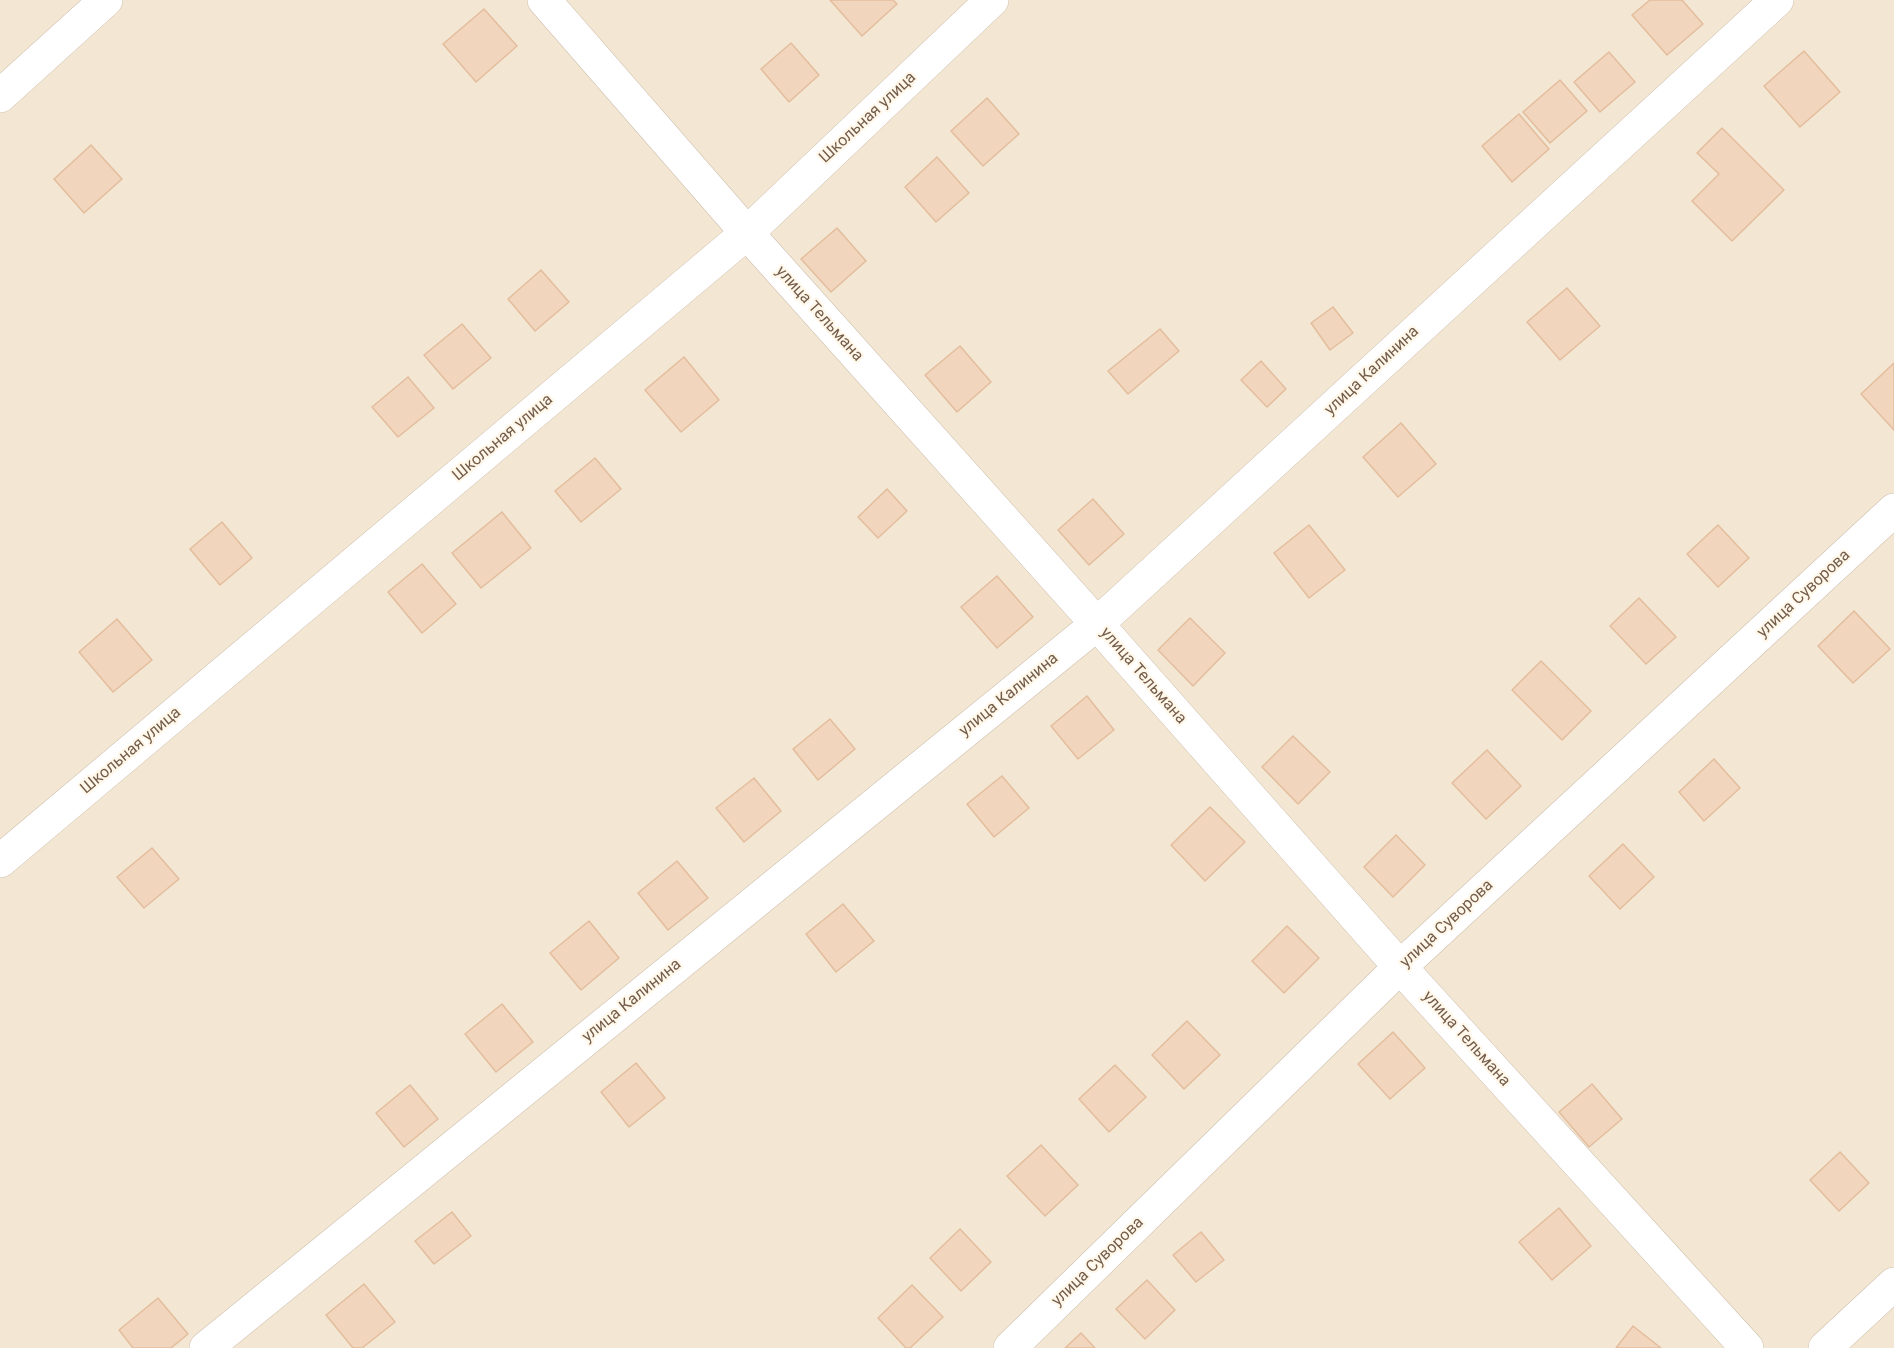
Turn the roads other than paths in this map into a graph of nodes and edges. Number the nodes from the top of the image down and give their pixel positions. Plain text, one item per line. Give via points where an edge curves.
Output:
1 (106, 0) edge
2 (544, 0) edge
3 (992, 0) edge
4 (1777, 0) edge
5 (0, 96) edge
6 (747, 232) junction
7 (1894, 510) edge
8 (1097, 624) junction
9 (0, 861) edge
10 (1400, 967) junction
11 (1894, 1284) edge
12 (206, 1348) edge
13 (1010, 1348) edge
14 (1747, 1348) edge
15 (1826, 1348) edge

1 - 5 street
2 - 6 street, улица Тельмана
3 - 6 street, Школьная улица
4 - 8 street, улица Калинина
6 - 8 street, улица Тельмана
6 - 9 street, Школьная улица
7 - 10 street, улица Суворова
8 - 10 street, улица Тельмана
8 - 12 street, улица Калинина
10 - 13 street, улица Суворова
10 - 14 street, улица Тельмана
11 - 15 street

